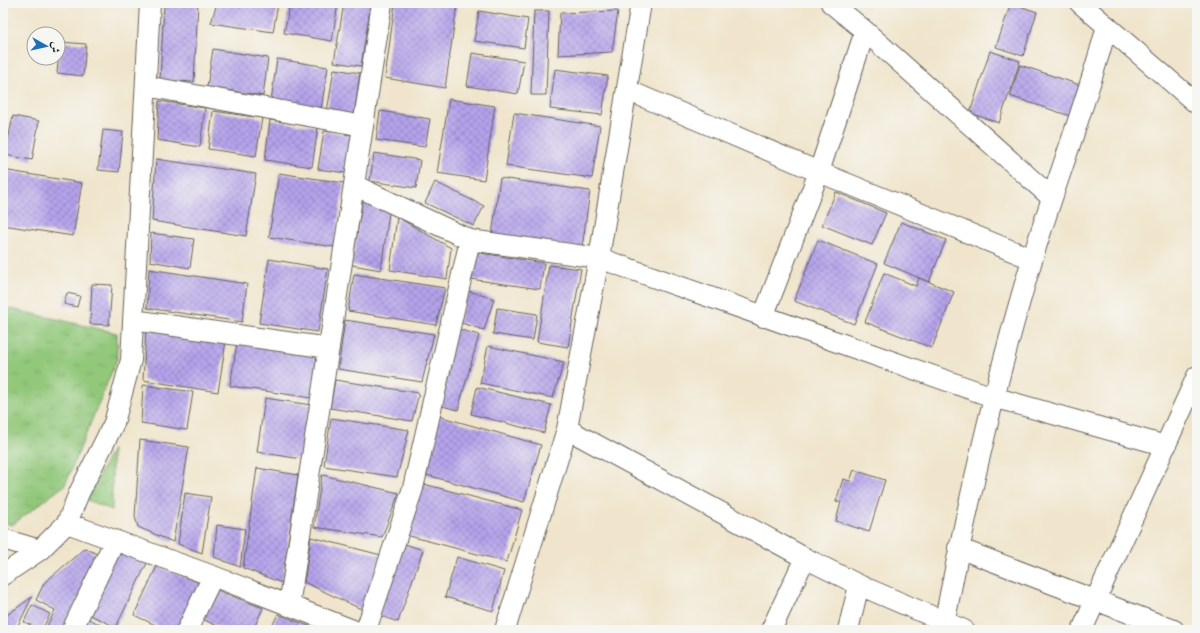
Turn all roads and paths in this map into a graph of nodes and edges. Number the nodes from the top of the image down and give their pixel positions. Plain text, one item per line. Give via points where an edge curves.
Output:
1 (150, 3) edge
2 (382, 3) edge
3 (641, 3) edge
4 (831, 3) edge
5 (1080, 3) edge
6 (1107, 26) junction
7 (865, 31) junction
8 (146, 86) junction
9 (627, 90) junction
10 (1197, 104) edge
11 (363, 126) junction
12 (819, 172) junction
13 (354, 185) junction
14 (1052, 198) junction
15 (470, 240) junction
16 (599, 258) junction
17 (1032, 260) junction
18 (763, 317) junction
19 (133, 320) junction
20 (329, 348) junction
21 (1197, 376) edge
22 (993, 397) junction
23 (567, 428) junction
24 (1166, 446) junction
25 (67, 523) junction
26 (3, 539) edge
27 (115, 540) junction
28 (958, 548) junction
29 (40, 550) junction
30 (805, 558) junction
31 (3, 575) edge
32 (213, 576) junction
33 (859, 585) junction
34 (1095, 601) junction
35 (289, 606) junction
36 (944, 625) edge
37 (331, 626) edge
38 (72, 630) edge
39 (187, 630) edge
40 (353, 630) edge
41 (366, 630) edge
42 (505, 630) edge
43 (771, 630) edge
44 (848, 630) edge
45 (964, 630) edge
46 (1082, 630) edge
47 (1174, 630) edge

1 - 8 street
2 - 11 street
3 - 9 street
4 - 7 street
5 - 6 street
6 - 10 street
6 - 14 street
7 - 12 street
7 - 14 street
8 - 11 street
8 - 19 street
9 - 12 street
9 - 16 street
11 - 13 street
12 - 17 street
12 - 18 street
13 - 15 street
13 - 20 street
14 - 17 street
15 - 16 street
15 - 41 street via 413,488
16 - 18 street
16 - 23 street
17 - 22 street
18 - 22 street
19 - 20 street
19 - 25 street via 131,360 114,422
20 - 35 street
21 - 24 street
22 - 24 street
22 - 28 street
23 - 30 street
23 - 42 street
24 - 34 street
25 - 27 street
25 - 29 street
26 - 29 street
27 - 32 street
27 - 38 street
28 - 34 street
28 - 36 street
29 - 31 street
30 - 33 street
30 - 43 street
32 - 35 street
32 - 39 street
33 - 36 street
33 - 44 street
34 - 46 street
34 - 47 street
35 - 37 street
36 - 45 street
37 - 40 street

